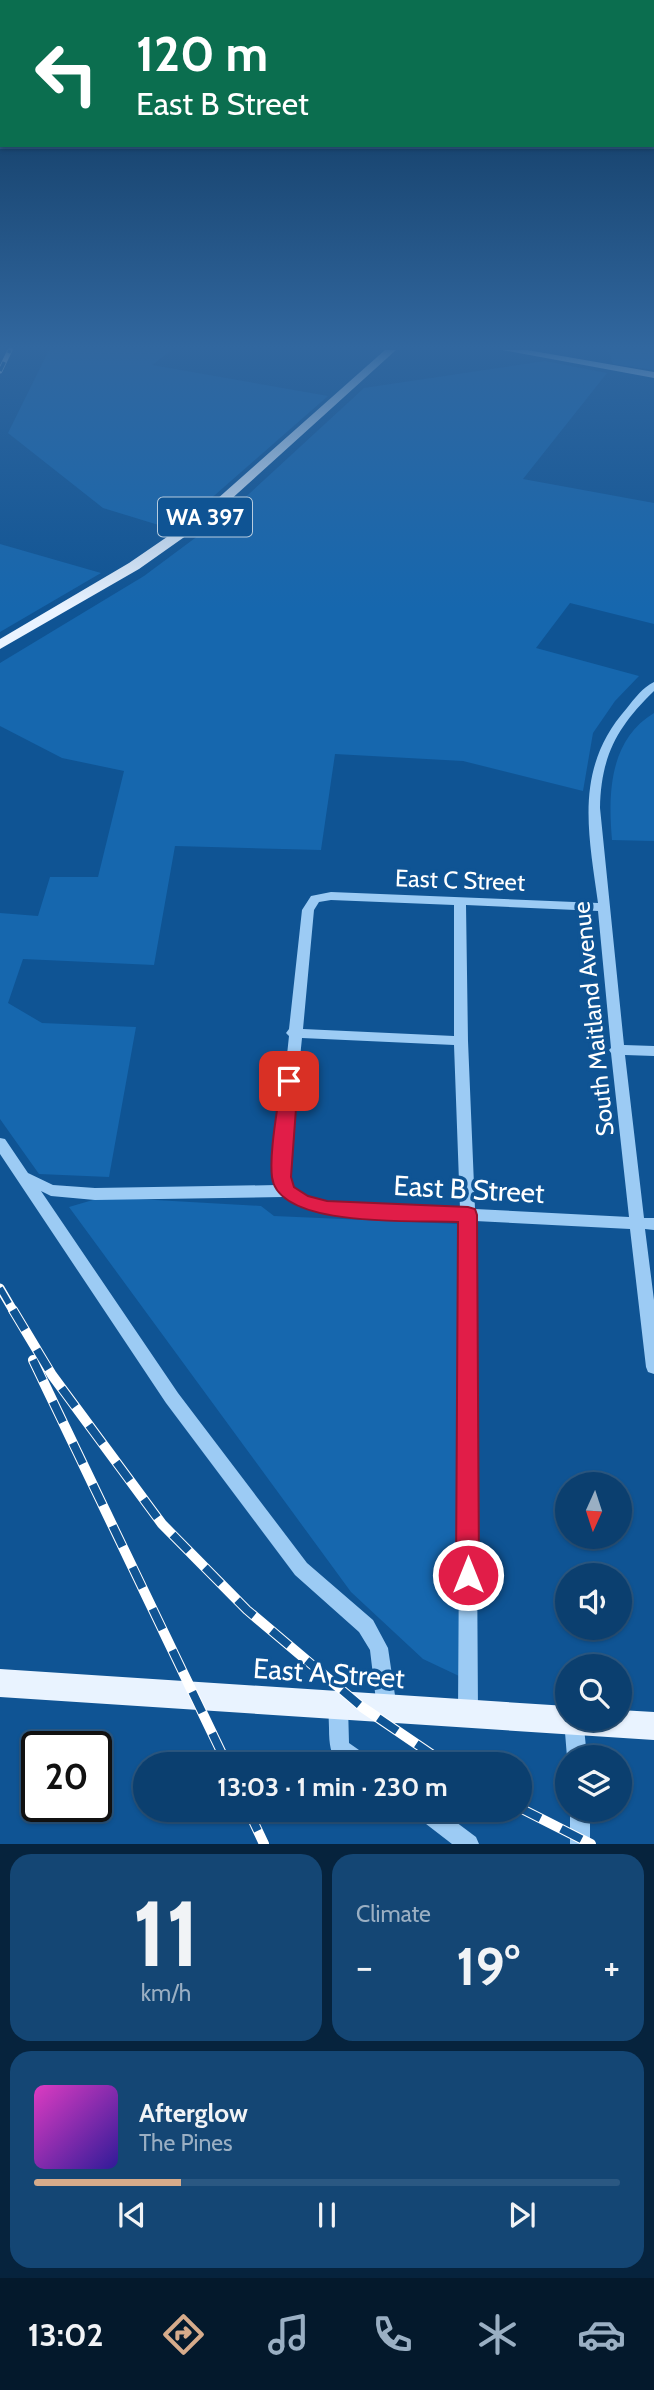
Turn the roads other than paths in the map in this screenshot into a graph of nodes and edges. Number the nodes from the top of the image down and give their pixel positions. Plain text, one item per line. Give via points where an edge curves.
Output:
1 (294, 436) edge
2 (0, 645) edge
3 (654, 685) edge
4 (460, 901) junction
5 (604, 907) junction
6 (293, 1033) junction
7 (461, 1041) junction
8 (616, 1050) junction
9 (654, 1051) edge
10 (0, 1143) edge
11 (24, 1177) junction
12 (286, 1191) junction
13 (468, 1215) junction
14 (638, 1223) junction
15 (654, 1224) edge
16 (654, 1367) edge
17 (0, 1684) edge
18 (338, 1706) junction
19 (387, 1709) junction
20 (468, 1714) junction
21 (555, 1719) edge
22 (632, 1724) edge
23 (654, 1726) edge
24 (345, 1752) edge
25 (440, 1822) edge
26 (580, 1822) edge
27 (469, 1844) edge
28 (580, 1844) edge

1 - 2 main road, WA 397 via 203,518 134,566
3 - 5 street, South Maitland Avenue via 615,729 598,771 594,800
4 - 5 street, East C Street
4 - 6 street, East C Street via 315,899 307,910
4 - 7 street
5 - 8 street, South Maitland Avenue
6 - 7 street
6 - 12 street via 281,1177
7 - 13 street
8 - 9 street
8 - 14 street, South Maitland Avenue
10 - 11 street
11 - 12 street via 51,1190 95,1194
11 - 19 street via 172,1398 301,1569 366,1626 379,1648
12 - 13 street, East B Street via 303,1202 327,1208
13 - 14 street, East B Street
13 - 20 street
14 - 15 street, East B Street
14 - 16 street, South Maitland Avenue
17 - 18 main road, East A Street
18 - 19 main road, East A Street
18 - 24 street via 339,1748
19 - 20 main road, East A Street
20 - 21 main road, East A Street
22 - 23 main road, East A Street
25 - 27 lane
26 - 28 street

